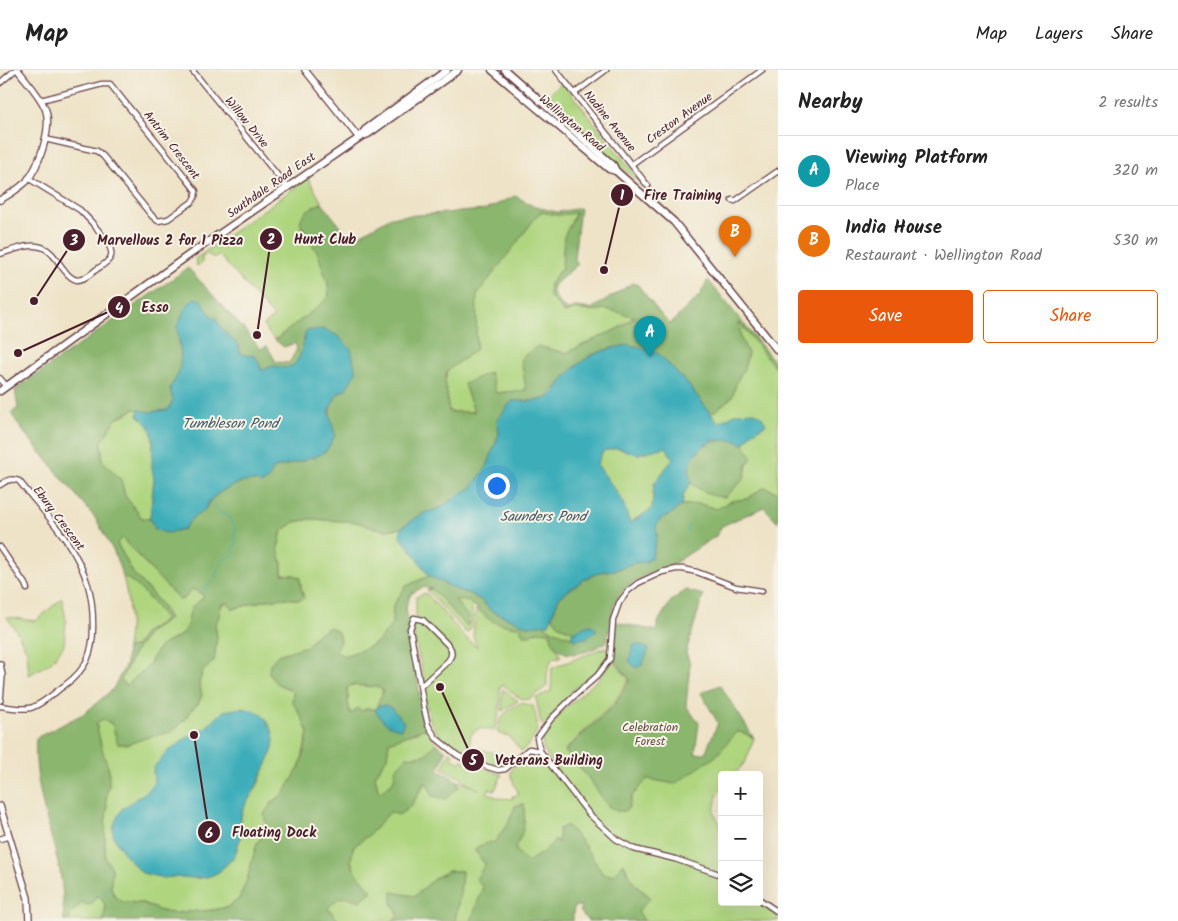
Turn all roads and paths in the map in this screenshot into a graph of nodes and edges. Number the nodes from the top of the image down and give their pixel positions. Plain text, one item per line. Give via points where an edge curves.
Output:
1 (16, 70) edge
2 (192, 70) edge
3 (305, 70) edge
4 (492, 70) edge
5 (505, 70) edge
6 (556, 70) edge
7 (606, 70) edge
8 (762, 70) edge
9 (443, 71) edge
10 (458, 71) edge
11 (0, 83) edge
12 (575, 93) junction
13 (40, 100) junction
14 (359, 138) junction
15 (45, 139) junction
16 (632, 164) junction
17 (616, 171) junction
18 (778, 171) edge
19 (28, 178) junction
20 (648, 186) dead end
21 (287, 187) junction
22 (0, 200) edge
23 (732, 200) dead end
24 (0, 254) edge
25 (778, 351) edge
26 (0, 378) edge
27 (2, 389) edge
28 (0, 485) edge
29 (0, 547) edge
30 (27, 589) dead end
31 (762, 590) dead end
32 (0, 664) edge
33 (1, 676) edge
34 (421, 686) junction
35 (0, 700) edge
36 (0, 706) edge
37 (540, 751) junction
38 (0, 806) edge
39 (9, 836) junction
40 (0, 839) edge
41 (718, 874) edge
42 (763, 902) edge
43 (778, 912) edge
44 (29, 921) edge

1 - 11 street
1 - 13 street
2 - 21 street, Willow Drive
3 - 14 street
4 - 17 main road, Wellington Road via 609,169
5 - 17 main road, Wellington Road
6 - 12 street, Nadine Avenue
7 - 12 street
8 - 16 street, Creston Avenue
9 - 14 main road, Southdale Road East via 365,130
10 - 14 main road, Southdale Road East
12 - 16 street, Nadine Avenue
13 - 15 street via 46,110 48,124
13 - 15 street, Antrim Crescent via 110,84 181,171 196,191 195,197 168,219 158,221 97,151
14 - 21 main road, Southdale Road East
15 - 19 street
16 - 20 street, Nadine Avenue
17 - 25 main road, Wellington Road via 674,222
18 - 23 street
19 - 22 street
19 - 24 street via 80,210 108,244 111,257 78,280 70,277 42,247 31,245
21 - 27 main road, Southdale Road East
26 - 27 street
28 - 36 street, Ebury Crescent via 12,479 19,481 70,545 89,587 93,612 90,651 79,674 29,709
29 - 30 street
31 - 37 street via 736,587 690,570 676,569 633,587 623,596 613,620 610,659 597,676 544,727 537,738
32 - 33 street
33 - 35 street
34 - 34 street via 410,629 414,618 423,620 451,651 448,662
34 - 37 street via 428,725 436,738 457,756 498,770 529,749
37 - 41 street via 589,814 616,840 634,849
38 - 39 street
39 - 40 street
39 - 44 street via 28,898
42 - 43 street

